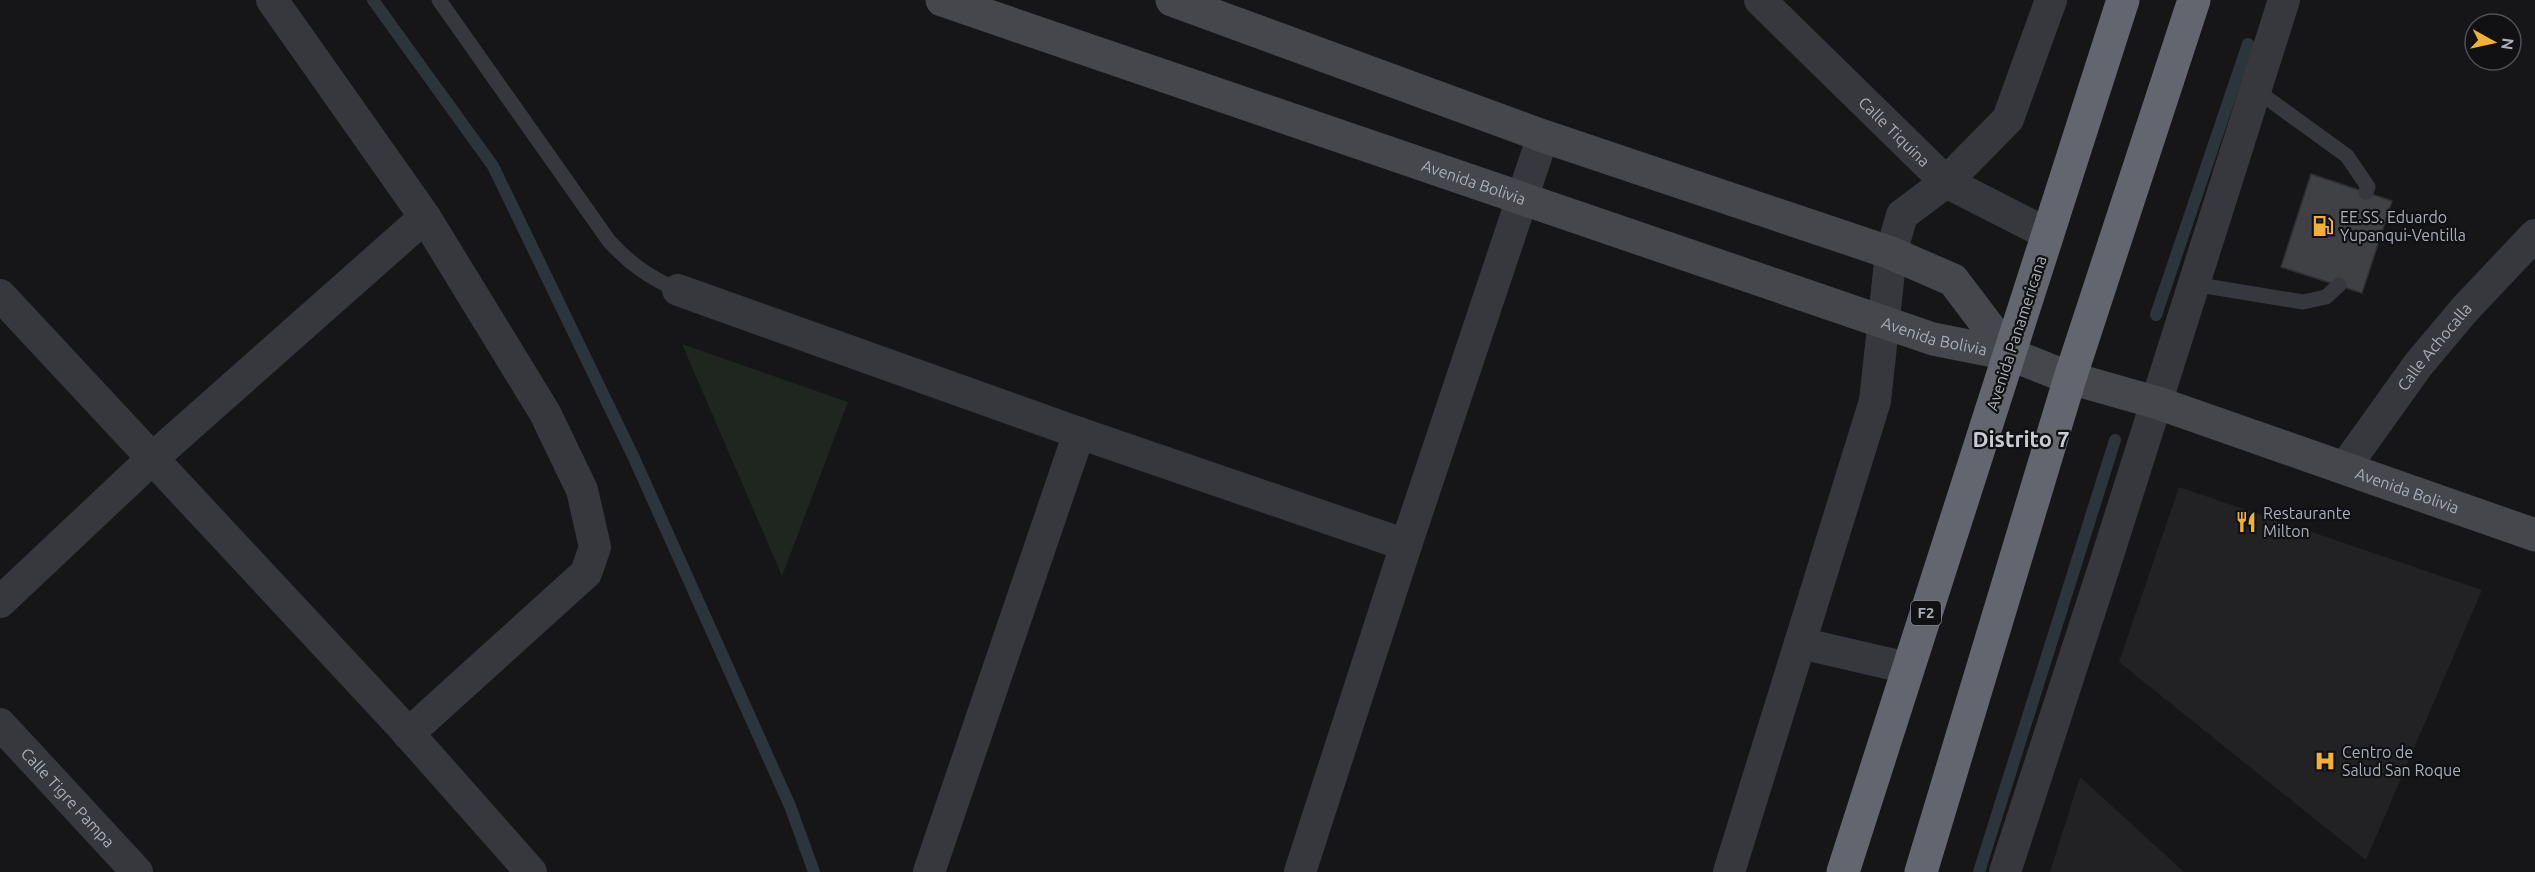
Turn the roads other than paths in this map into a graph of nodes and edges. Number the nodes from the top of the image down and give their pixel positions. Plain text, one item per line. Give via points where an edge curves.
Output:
1 (272, 0) edge
2 (439, 0) edge
3 (942, 0) edge
4 (1172, 0) edge
5 (1760, 0) edge
6 (2051, 0) edge
7 (2123, 0) edge
8 (2194, 0) edge
9 (2284, 0) edge
10 (2256, 90) junction
11 (1543, 136) junction
12 (1946, 182) junction
13 (2366, 192) dead end
14 (1522, 198) junction
15 (425, 217) junction
16 (2048, 234) junction
17 (2535, 236) edge
18 (1891, 253) junction
19 (2193, 284) junction
20 (2339, 285) dead end
21 (678, 290) joint
22 (0, 295) edge
23 (1884, 322) junction
24 (2009, 354) junction
25 (2070, 378) junction
26 (2158, 403) junction
27 (1079, 433) junction
28 (154, 457) junction
29 (2344, 467) junction
30 (2535, 535) edge
31 (1406, 545) junction
32 (0, 602) edge
33 (1800, 643) junction
34 (1908, 668) junction
35 (0, 724) edge
36 (408, 734) junction
37 (137, 872) edge
38 (531, 872) edge
39 (929, 872) edge
40 (1300, 872) edge
41 (1729, 872) edge
42 (1844, 872) edge
43 (1921, 872) edge
44 (2005, 872) edge

1 - 15 street
2 - 21 lane via 609,242 651,278
3 - 14 street, Avenida Bolivia
4 - 11 street, Avenida Bolivia
5 - 12 street, Calle Tiquina
6 - 12 street via 2008,119
7 - 16 highway, Avenida Panamericana / F2
8 - 25 highway
9 - 10 street
10 - 13 lane via 2347,156 2368,187
10 - 19 street
11 - 14 street
11 - 18 street, Avenida Bolivia
12 - 16 street, Calle Tiquina
12 - 18 street via 1902,215
14 - 23 street, Avenida Bolivia
14 - 31 street
15 - 28 street
15 - 36 street via 545,413 582,490 595,547 586,573
16 - 24 highway, Avenida Panamericana / F2
17 - 29 street, Calle Achocalla via 2418,365
18 - 23 street
18 - 24 street, Avenida Bolivia via 1953,280
19 - 20 lane via 2303,302 2326,297
19 - 26 street
21 - 27 street
22 - 28 street
23 - 24 street, Avenida Bolivia via 1933,339
23 - 33 street via 1875,401
24 - 25 street, Avenida Bolivia
24 - 34 highway, Avenida Panamericana / F2
25 - 26 street, Avenida Bolivia
25 - 43 highway
26 - 29 street, Avenida Bolivia
26 - 44 street
27 - 31 street
27 - 39 street
28 - 32 street
28 - 36 street
29 - 30 street, Avenida Bolivia
31 - 40 street
33 - 34 street
33 - 41 street
34 - 42 highway, Avenida Panamericana / F2
35 - 37 street, Calle Tigre Pampa
36 - 38 street

